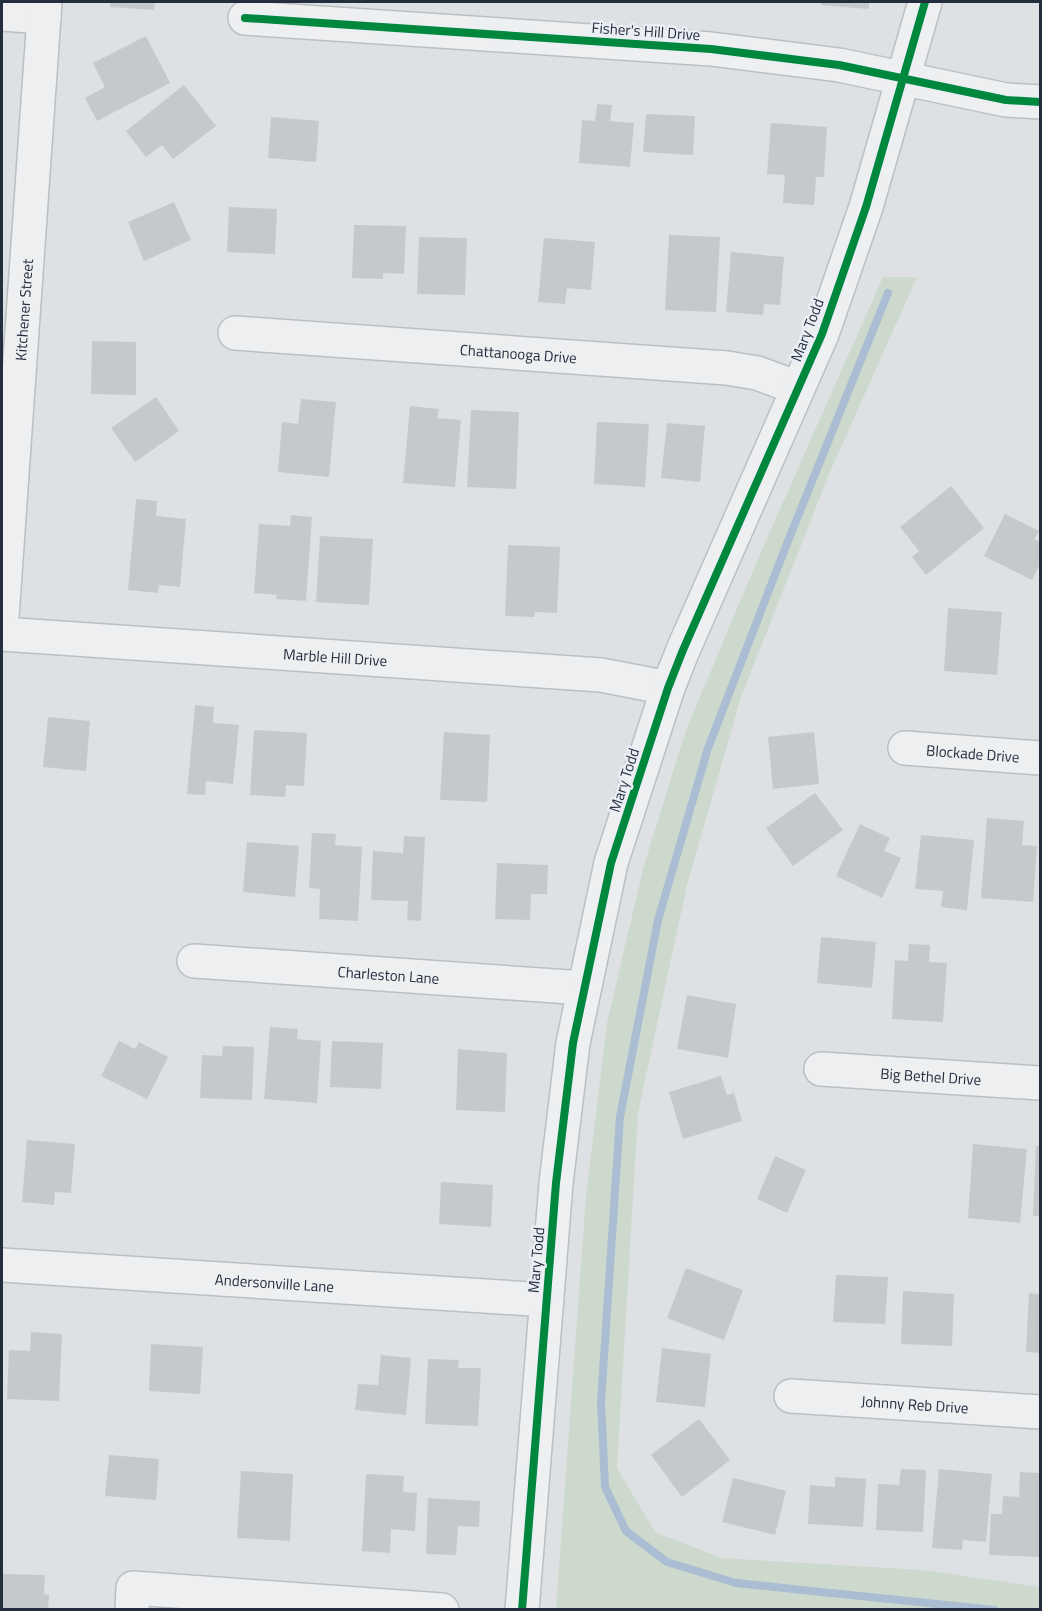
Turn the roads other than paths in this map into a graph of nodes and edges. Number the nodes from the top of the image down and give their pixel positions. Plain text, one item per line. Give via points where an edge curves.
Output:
1 (925, 2) edge
2 (44, 9) edge
3 (2, 14) edge
4 (246, 18) dead end
5 (905, 78) junction
6 (1041, 102) edge
7 (235, 333) dead end
8 (798, 388) junction
9 (2, 618) edge
10 (2, 634) edge
11 (668, 688) junction
12 (905, 748) dead end
13 (1041, 758) edge
14 (194, 960) dead end
15 (584, 988) junction
16 (821, 1069) dead end
17 (1041, 1083) edge
18 (2, 1265) edge
19 (547, 1300) junction
20 (791, 1396) dead end
21 (1041, 1412) edge
22 (133, 1599) edge
23 (442, 1610) edge
24 (522, 1610) edge

1 - 5 street, Mary Todd
2 - 3 street
2 - 9 street, Kitchener Street
4 - 5 street, Fisher's Hill Drive via 711,49 839,65
5 - 6 street, Fisher's Hill Drive via 1006,100
5 - 8 street, Mary Todd via 863,217 822,334
7 - 8 street, Chattanooga Drive via 727,368 757,373
8 - 11 street, Mary Todd
10 - 11 street, Marble Hill Drive via 601,675
11 - 15 street, Mary Todd via 611,863
12 - 13 street, Blockade Drive
14 - 15 street, Charleston Lane
15 - 19 street, Mary Todd via 573,1043 556,1183
16 - 17 street, Big Bethel Drive
18 - 19 street, Andersonville Lane
19 - 24 street, Mary Todd
20 - 21 street, Johnny Reb Drive
22 - 23 street

